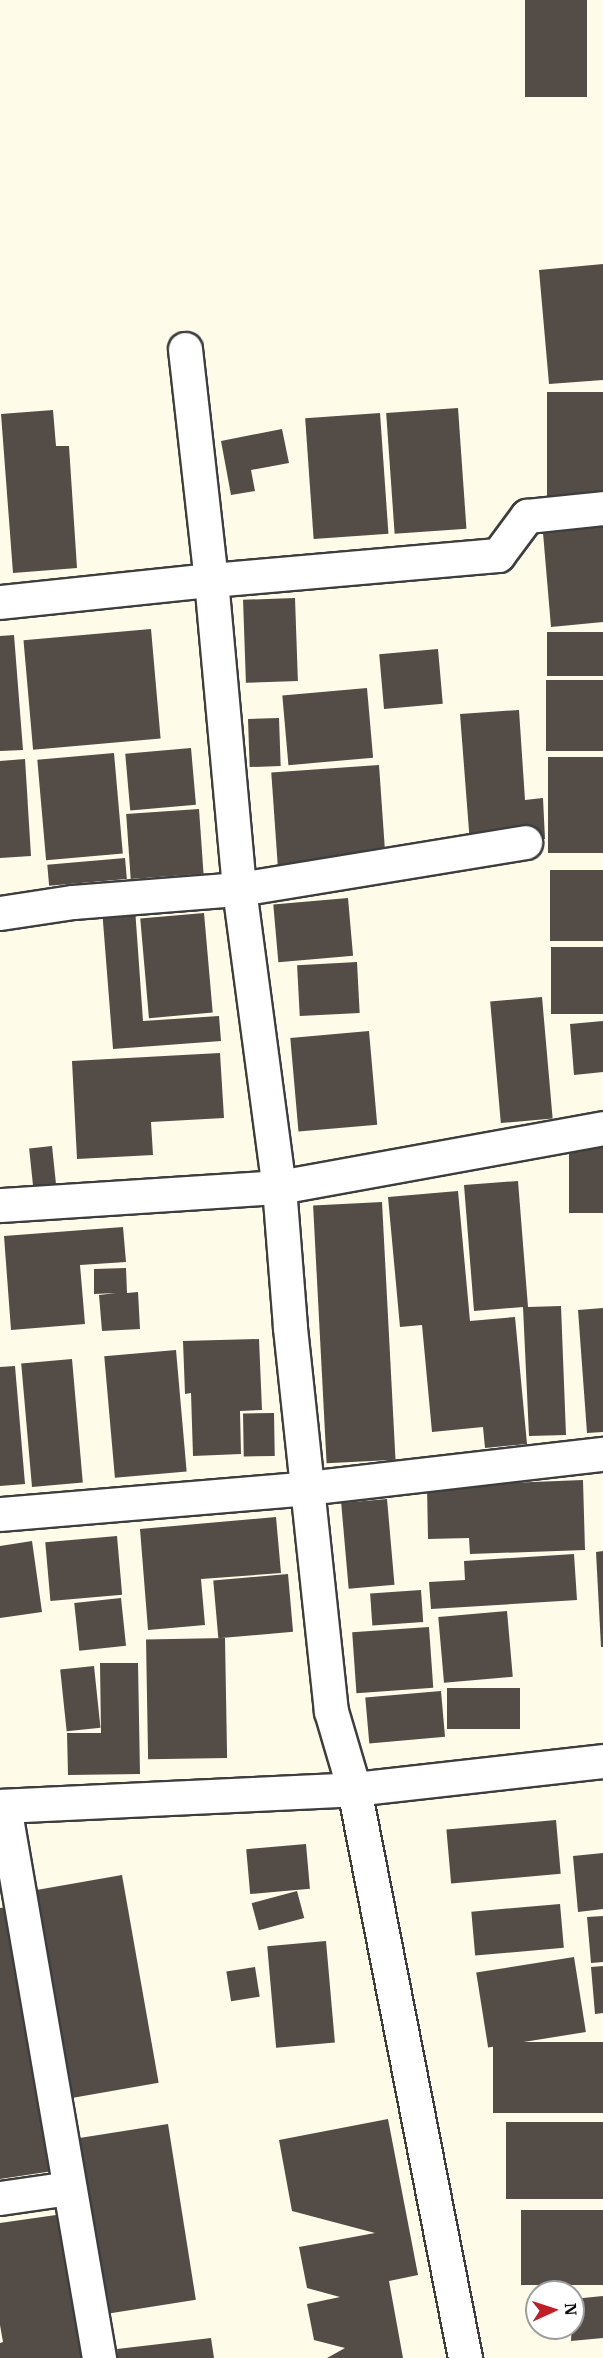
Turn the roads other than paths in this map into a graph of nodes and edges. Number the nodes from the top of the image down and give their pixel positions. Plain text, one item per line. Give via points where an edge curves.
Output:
1 (185, 349) dead end
2 (603, 508) edge
3 (211, 580) junction
4 (0, 602) edge
5 (525, 842) dead end
6 (239, 889) junction
7 (0, 913) edge
8 (603, 1128) edge
9 (279, 1187) junction
10 (0, 1205) edge
11 (603, 1454) edge
12 (308, 1488) junction
13 (0, 1514) edge
14 (603, 1761) edge
15 (354, 1789) junction
16 (2, 1806) edge
17 (69, 2188) junction
18 (0, 2198) edge
19 (99, 2358) edge
20 (465, 2358) edge

1 - 3 street
2 - 3 street via 527,516 498,555
3 - 4 street
3 - 6 street
5 - 6 street
6 - 7 street via 73,902
6 - 9 street
8 - 9 street
9 - 10 street
9 - 12 street
11 - 12 street
12 - 13 street
12 - 15 street via 332,1711
14 - 15 street
15 - 16 street
15 - 20 street
16 - 17 street
17 - 18 street
17 - 19 street

